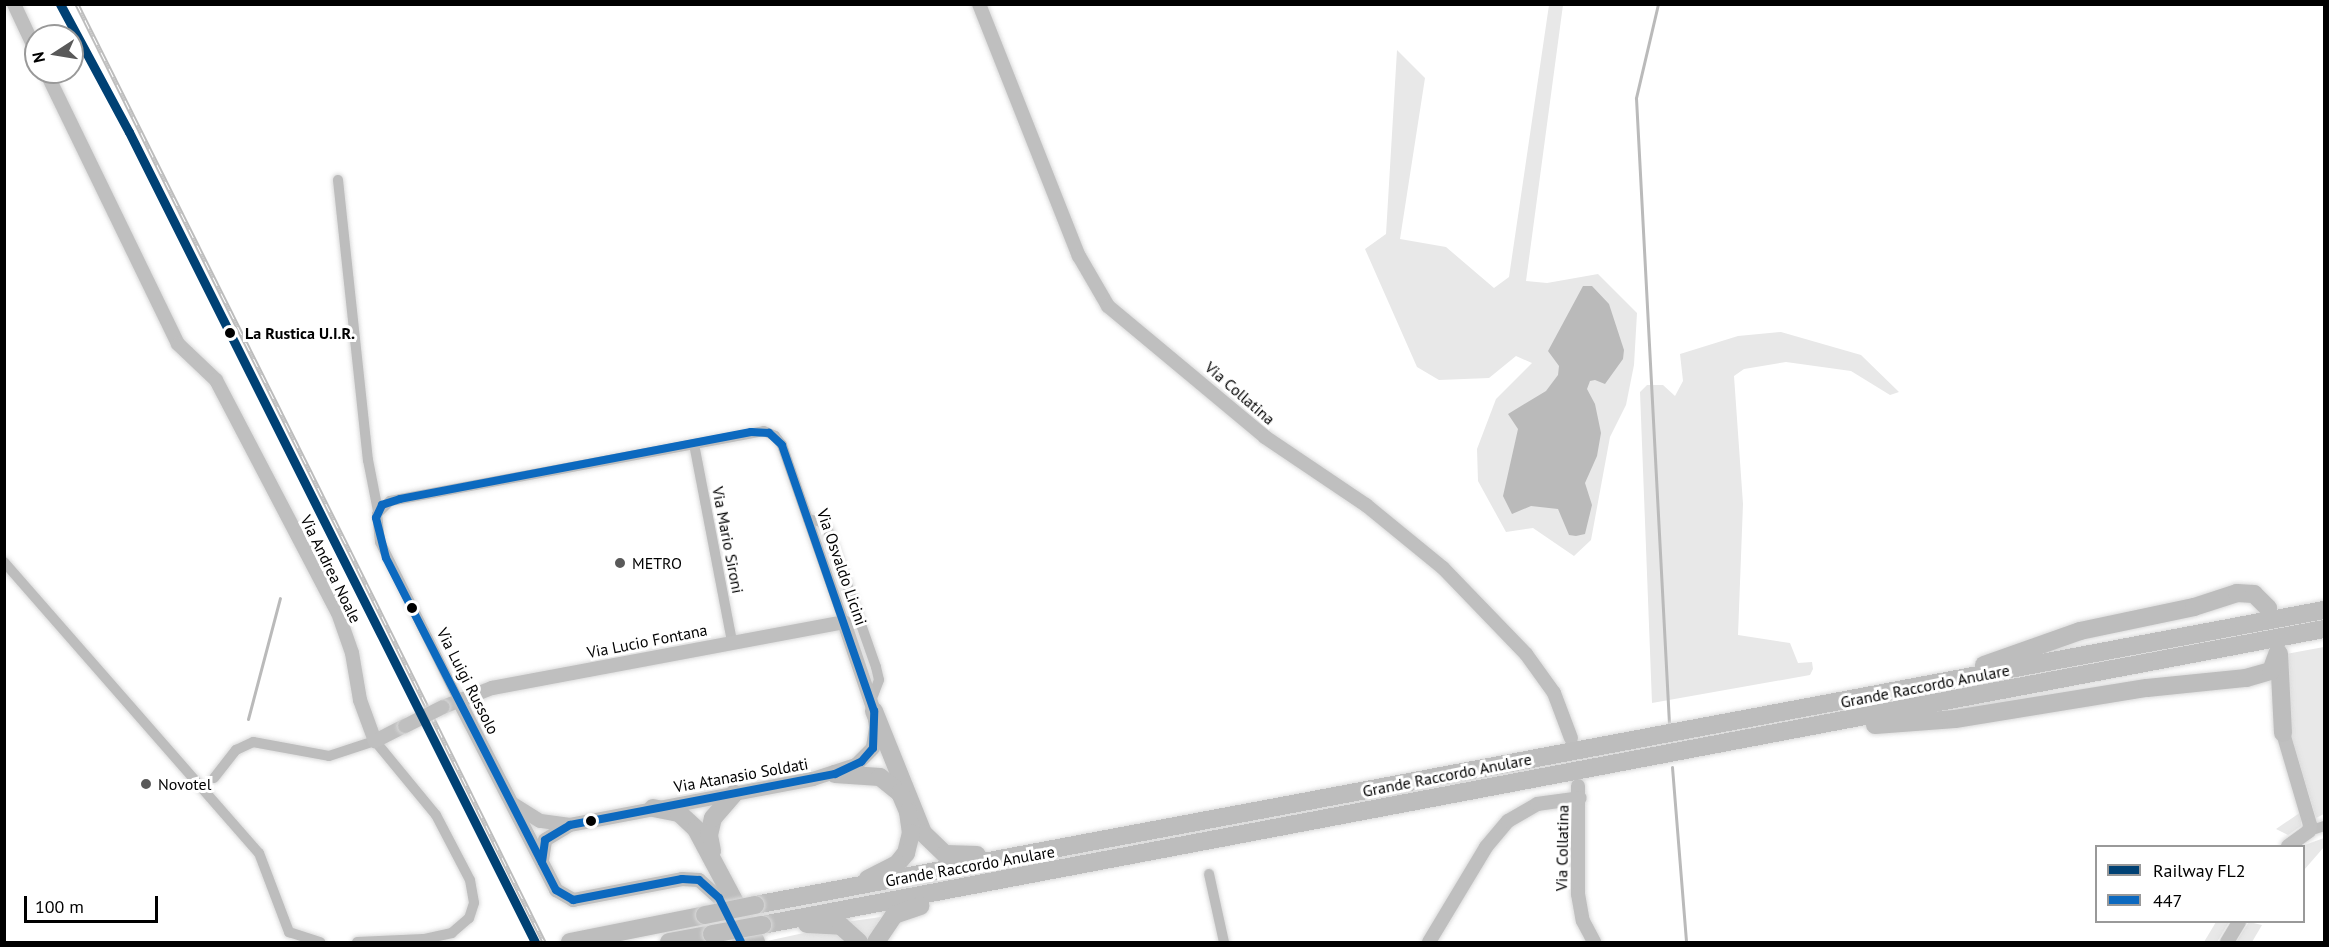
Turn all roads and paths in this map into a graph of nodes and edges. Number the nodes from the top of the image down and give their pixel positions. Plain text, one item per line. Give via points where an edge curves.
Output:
1 (14, 4) edge
2 (979, 4) edge
3 (24, 25) edge
4 (52, 84) edge
5 (338, 180) dead end
6 (694, 444) junction
7 (378, 511) junction
8 (808, 519) junction
9 (4, 562) edge
10 (2268, 608) dead end
11 (2325, 610) edge
12 (844, 622) junction
13 (2325, 629) edge
14 (732, 642) junction
15 (2246, 678) junction
16 (1923, 686) junction
17 (458, 699) junction
18 (873, 706) junction
19 (1823, 727) junction
20 (2283, 733) junction
21 (1571, 738) dead end
22 (375, 741) junction
23 (835, 774) junction
24 (214, 778) dead end
25 (734, 794) junction
26 (513, 804) junction
27 (653, 808) junction
28 (570, 825) junction
29 (2325, 826) edge
30 (2309, 831) junction
31 (2289, 845) edge
32 (1062, 849) junction
33 (715, 861) junction
34 (542, 862) junction
35 (1209, 874) dead end
36 (1010, 879) junction
37 (818, 894) junction
38 (2238, 923) edge
39 (767, 924) junction
40 (320, 942) edge
41 (357, 942) edge
42 (574, 942) edge
43 (669, 942) edge
44 (741, 942) edge
45 (756, 942) edge
46 (859, 942) edge
47 (876, 942) edge
48 (1224, 942) edge
49 (1430, 942) edge
50 (1594, 942) edge
51 (2227, 942) edge

1 - 3 street
2 - 21 street, Via Collatina via 1079,256 1108,306 1265,437 1366,505 1443,568 1539,672 1557,699
4 - 22 street, Via Andrea Noale via 178,344 216,380 338,613 352,652 360,700
5 - 7 street, Via Luigi Russolo via 368,460
6 - 7 street via 400,499 384,504
6 - 8 street, Via Osvaldo Licini via 758,431 775,436 782,445
6 - 14 street, Via Mario Sironi
7 - 17 street, Via Luigi Russolo via 376,528 383,550
8 - 12 street, Via Osvaldo Licini
8 - 18 street via 821,522 828,530 876,667 879,680
9 - 40 street via 259,853 289,932
10 - 16 highway via 2254,594 2236,593 2194,607 2080,631
11 - 16 highway, Grande Raccordo Anulare
12 - 14 street, Via Lucio Fontana
12 - 18 street, Via Osvaldo Licini
13 - 19 highway, Grande Raccordo Anulare
14 - 17 street, Via Lucio Fontana via 492,688
15 - 19 highway via 2147,688 1945,720
15 - 20 highway via 2265,682 2276,690
15 - 20 highway via 2271,671 2278,652
16 - 32 highway, Grande Raccordo Anulare
17 - 22 street, Via Lucio Fontana, bridge
17 - 26 street, Via Luigi Russolo
18 - 23 street, Via Atanasio Soldati via 873,748 861,762
18 - 32 highway via 917,822 938,849 954,856 970,856
19 - 36 highway, Grande Raccordo Anulare
20 - 30 street via 2310,822
22 - 24 street via 329,756 253,742 236,750
22 - 41 street, Via Andrea Noale via 436,815 470,880 474,903 469,918 452,933 424,939
23 - 25 street, Via Atanasio Soldati
23 - 37 highway via 869,773 894,786 908,813 910,840 897,864 851,885
25 - 27 street, Via Atanasio Soldati
25 - 33 highway via 711,824
26 - 28 street, Via Atanasio Soldati via 540,821
26 - 34 street, Via Luigi Russolo
27 - 28 street, Via Atanasio Soldati
27 - 33 highway via 684,816
28 - 34 street, Via Atanasio Soldati via 545,840
29 - 30 street
30 - 31 street
32 - 37 highway, Grande Raccordo Anulare
33 - 45 highway
34 - 44 street, Via Luigi Russolo via 556,890 573,900 682,879 699,880 717,894
35 - 48 street
36 - 39 highway, Grande Raccordo Anulare
36 - 47 highway via 897,913
37 - 42 highway, Grande Raccordo Anulare, bridge
38 - 51 street
39 - 43 highway, Grande Raccordo Anulare, bridge
39 - 46 highway via 837,925
49 - 50 street, Via Collatina via 1486,847 1508,821 1537,804 1579,792 1578,894 1583,921

